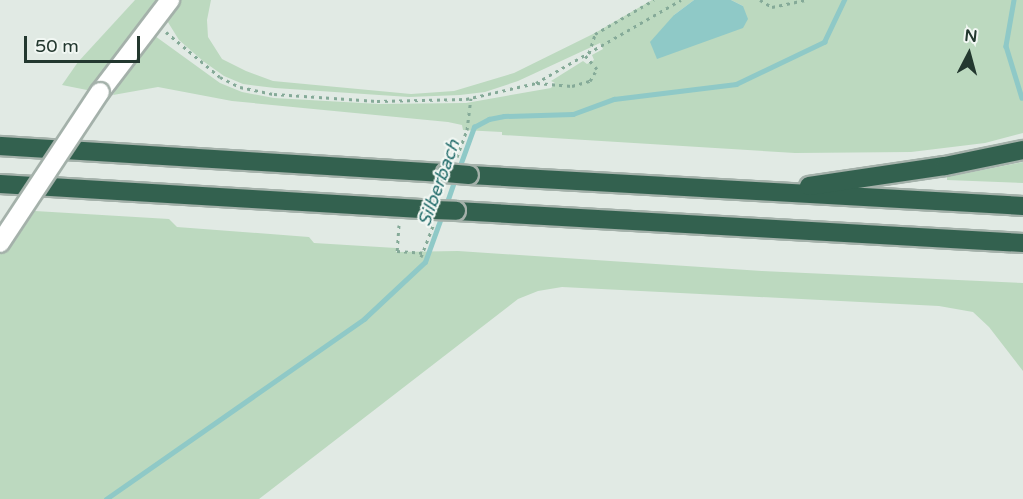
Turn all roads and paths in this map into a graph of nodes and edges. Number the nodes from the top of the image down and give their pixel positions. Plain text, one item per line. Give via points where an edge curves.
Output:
1 (170, 0) edge
2 (654, 0) edge
3 (681, 0) edge
4 (760, 0) edge
5 (805, 0) edge
6 (153, 21) junction
7 (587, 54) junction
8 (536, 83) junction
9 (471, 98) junction
10 (467, 130) dead end
11 (0, 146) edge
12 (1023, 150) edge
13 (0, 184) edge
14 (771, 191) junction
15 (1023, 206) edge
16 (399, 208) junction
17 (0, 243) edge
18 (1023, 243) edge
19 (423, 253) dead end

1 - 6 street
2 - 7 path via 595,34
3 - 7 path
4 - 5 path via 772,7
6 - 9 path via 220,77 240,87 274,94 377,101
6 - 17 street, bridge via 100,92
7 - 8 path
7 - 8 path via 597,69 590,81 572,86
8 - 9 path
9 - 10 path
11 - 14 highway, bridge
12 - 14 highway via 945,166
13 - 16 highway
14 - 15 highway
16 - 18 highway, bridge
16 - 19 path via 397,251

